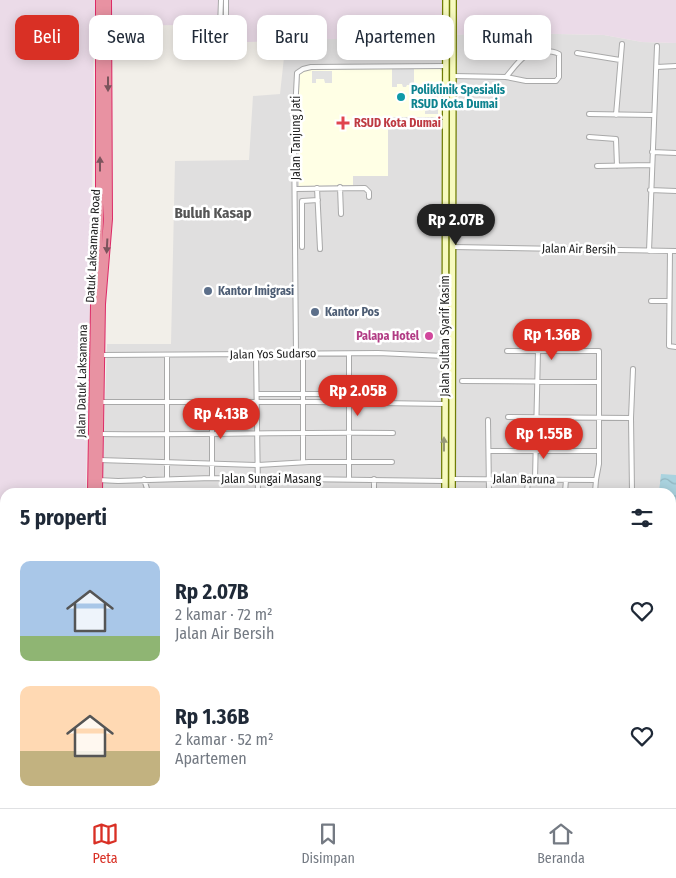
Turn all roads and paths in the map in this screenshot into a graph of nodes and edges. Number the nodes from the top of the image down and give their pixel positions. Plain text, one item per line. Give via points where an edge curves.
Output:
1 (100, 0) edge
2 (107, 0) edge
3 (220, 0) edge
4 (226, 0) edge
5 (446, 0) edge
6 (453, 0) edge
7 (622, 44) dead end
8 (657, 46) dead end
9 (576, 53) dead end
10 (620, 60) junction
11 (446, 66) junction
12 (676, 66) edge
13 (657, 67) junction
14 (453, 76) junction
15 (506, 77) junction
16 (589, 114) dead end
17 (616, 115) junction
18 (653, 115) junction
19 (589, 137) dead end
20 (652, 152) junction
21 (676, 153) edge
22 (651, 165) junction
23 (597, 166) dead end
24 (617, 166) junction
25 (340, 187) junction
26 (296, 188) junction
27 (317, 188) junction
28 (650, 190) junction
29 (676, 191) edge
30 (369, 198) dead end
31 (318, 200) junction
32 (449, 202) junction
33 (340, 214) dead end
34 (302, 247) dead end
35 (453, 247) junction
36 (320, 249) dead end
37 (648, 251) junction
38 (670, 251) junction
39 (676, 251) edge
40 (651, 301) dead end
41 (668, 301) junction
42 (98, 304) junction
43 (676, 347) edge
44 (507, 351) dead end
45 (538, 351) junction
46 (296, 354) junction
47 (303, 354) junction
48 (349, 354) junction
49 (101, 355) junction
50 (256, 355) junction
51 (167, 356) junction
52 (444, 356) junction
53 (633, 369) dead end
54 (458, 381) junction
55 (537, 382) junction
56 (598, 382) junction
57 (286, 393) junction
58 (303, 393) junction
59 (315, 393) junction
60 (258, 394) junction
61 (349, 394) junction
62 (100, 402) junction
63 (168, 402) junction
64 (212, 402) junction
65 (286, 402) junction
66 (303, 402) junction
67 (315, 402) junction
68 (349, 402) junction
69 (258, 403) junction
70 (445, 404) junction
71 (536, 416) junction
72 (508, 417) dead end
73 (598, 417) junction
74 (631, 418) junction
75 (488, 420) dead end
76 (258, 432) junction
77 (303, 432) junction
78 (349, 433) junction
79 (393, 433) dead end
80 (100, 434) junction
81 (168, 434) junction
82 (212, 434) junction
83 (536, 450) junction
84 (489, 451) junction
85 (599, 451) junction
86 (96, 455) junction
87 (303, 462) junction
88 (348, 462) junction
89 (392, 462) dead end
90 (168, 463) junction
91 (212, 464) junction
92 (258, 465) junction
93 (212, 478) junction
94 (144, 479) junction
95 (167, 479) junction
96 (349, 479) junction
97 (374, 479) junction
98 (452, 479) junction
99 (489, 479) junction
100 (535, 479) junction
101 (98, 480) junction
102 (258, 480) junction
103 (528, 480) junction
104 (566, 480) junction
105 (596, 480) junction
106 (444, 481) junction
107 (92, 488) edge
108 (98, 488) edge
109 (147, 488) edge
110 (258, 488) edge
111 (374, 488) edge
112 (445, 488) edge
113 (452, 488) edge
114 (489, 488) edge
115 (527, 488) edge
116 (565, 488) edge
117 (595, 488) edge
118 (632, 488) edge

42 -> 1 highway, Jalan Datuk Laksamana
2 -> 42 highway, Datuk Laksamana Road via 108,220
3 - 4 street via 220,27 224,30
5 - 11 street, Jalan Sultan Syarif Kasim
6 - 14 street, Jalan Sultan Syarif Kasim
7 - 10 street
8 - 13 street
9 - 10 street
10 - 17 street
11 - 26 street, Jalan Tanjung Jati via 311,67 299,71 295,98
11 - 32 street, Jalan Sultan Syarif Kasim
12 - 13 street
13 - 18 street
14 - 15 street
14 - 32 street, Jalan Sultan Syarif Kasim
15 - 15 street via 523,57 533,52 559,54 558,80 526,81
16 - 17 street
17 - 18 street
18 - 20 street
19 - 24 street via 616,139
20 - 21 street
20 - 22 street
22 - 24 street
22 - 28 street
23 - 24 street
25 - 27 street
25 - 30 street via 365,188
25 - 33 street
26 - 27 street
26 - 46 street, Jalan Tanjung Jati
27 - 31 street
28 - 29 street
28 - 37 street
31 - 34 street via 302,201
31 - 36 street
32 - 35 street, Jalan Sultan Syarif Kasim
32 - 52 street, Jalan Sultan Syarif Kasim
35 - 37 street, Jalan Air Bersih
35 - 54 street, Jalan Sultan Syarif Kasim
37 - 38 street, Jalan Air Bersih
38 - 39 street, Jalan Air Bersih
38 - 41 street
40 - 41 street
41 - 43 street via 669,346
42 - 49 highway, Datuk Laksamana Road
42 - 86 highway, Jalan Datuk Laksamana
44 - 45 street
45 - 55 street
45 - 56 street via 598,350
46 - 47 street, Jalan Yos Sudarso
46 - 50 street, Jalan Yos Sudarso
47 - 48 street, Jalan Yos Sudarso
47 - 58 street
48 - 52 street, Jalan Yos Sudarso
48 - 61 street
49 - 51 street, Jalan Yos Sudarso
49 - 62 highway, Datuk Laksamana Road
50 - 51 street, Jalan Yos Sudarso
50 - 60 street
51 - 63 street
52 - 70 street, Jalan Sultan Syarif Kasim
53 - 74 street
54 - 55 street
54 - 98 street, Jalan Sultan Syarif Kasim
55 - 56 street
55 - 71 street
56 - 73 street
57 - 58 street
57 - 60 street
57 - 65 street
58 - 59 street
58 - 66 street
59 - 61 street
59 - 67 street
60 - 69 street
61 - 68 street
62 - 63 street
62 - 80 highway, Datuk Laksamana Road
63 - 64 street
63 - 81 street
64 - 69 street
64 - 82 street
65 - 66 street
65 - 69 street
66 - 67 street
66 - 77 street
67 - 68 street
68 - 70 street
68 - 78 street
69 - 76 street
106 -> 70 street, Jalan Sultan Syarif Kasim
71 - 72 street
71 - 73 street
71 - 83 street
73 - 74 street
73 - 85 street
74 - 118 street
75 - 84 street
76 - 77 street
76 - 82 street
76 - 92 street
77 - 78 street
77 - 87 street
78 - 79 street
78 - 88 street
80 - 81 street
80 - 86 highway, Datuk Laksamana Road
81 - 82 street
81 - 90 street
82 - 91 street
83 - 84 street
83 - 85 street
83 - 100 street
84 - 99 street
85 - 105 street
86 - 90 street
86 - 101 highway, Datuk Laksamana Road
86 - 107 highway, Jalan Datuk Laksamana
87 - 88 street
87 - 92 street
88 - 89 street
88 - 96 street
90 - 91 street
90 - 95 street
91 - 92 street
91 - 93 street
92 - 102 street
93 - 95 street, Jalan Sungai Masang
93 - 102 street, Jalan Sungai Masang
94 - 95 street, Jalan Sungai Masang
94 - 101 street, Jalan Sungai Masang
94 - 109 street
96 - 97 street, Jalan Sungai Masang
96 - 102 street, Jalan Sungai Masang
97 - 106 street, Jalan Sungai Masang
97 - 111 street
98 - 99 street, Jalan Baruna
98 - 113 street, Jalan Sultan Syarif Kasim
99 - 103 street, Jalan Baruna
99 - 114 street
100 - 103 street, Jalan Baruna
100 - 104 street, Jalan Baruna
101 - 108 highway, Datuk Laksamana Road
102 - 110 street
103 - 115 street
104 - 105 street, Jalan Baruna
104 - 116 street
105 - 117 street
106 - 112 street, Jalan Sultan Syarif Kasim

